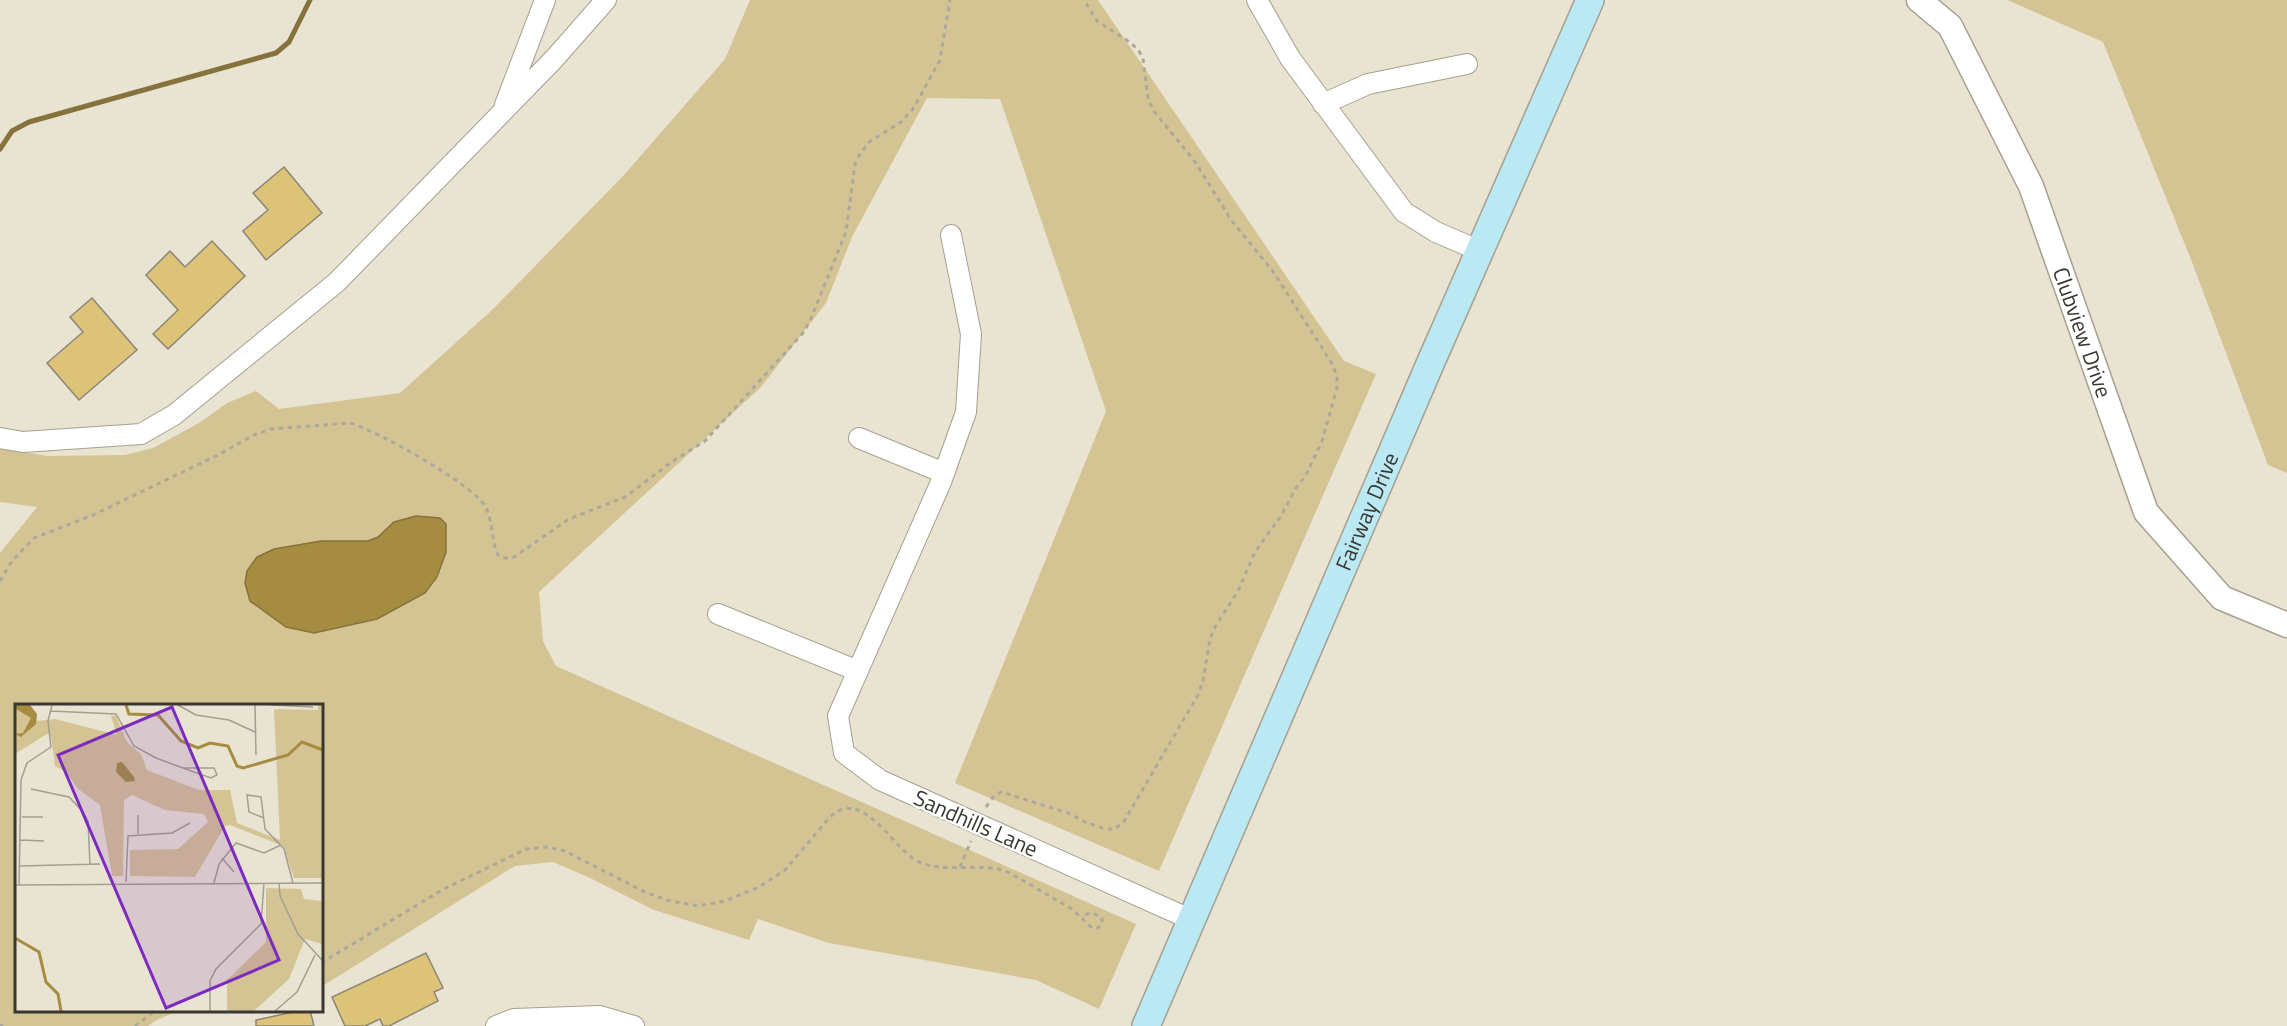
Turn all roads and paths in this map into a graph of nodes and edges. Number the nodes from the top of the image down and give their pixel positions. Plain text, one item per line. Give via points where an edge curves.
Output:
1 (545, 0) edge
2 (606, 0) edge
3 (950, 0) edge
4 (1084, 0) edge
5 (1257, 0) edge
6 (1590, 0) edge
7 (1918, 0) edge
8 (1467, 64) dead end
9 (1323, 104) junction
10 (502, 113) junction
11 (951, 236) dead end
12 (1480, 251) junction
13 (0, 438) edge
14 (859, 438) dead end
15 (944, 473) junction
16 (0, 581) edge
17 (718, 614) dead end
18 (2287, 625) edge
19 (858, 671) junction
20 (978, 825) junction
21 (960, 867) junction
22 (1082, 916) junction
23 (1192, 920) junction
24 (322, 962) edge
25 (155, 1011) edge
26 (515, 1022) edge
27 (135, 1026) edge
28 (496, 1026) edge
29 (634, 1026) edge
30 (1146, 1026) edge

1 - 10 street
2 - 10 street
3 - 16 path via 940,60 913,109 901,122 869,142 855,164 846,232 803,333 715,432 625,497 569,519 514,557 505,558 498,555 493,544 485,506 420,457 350,423 271,429 93,515 34,538
4 - 20 path via 1097,21 1139,51 1153,110 1196,163 1231,220 1272,270 1333,365 1337,388 1314,461 1256,552 1215,627 1198,694 1123,823 1105,829 1000,792 989,801
5 - 9 street via 1290,58
6 - 12 main road, Fairway Drive
7 - 18 street, Clubview Drive via 1950,26 2031,186 2146,512 2222,598
8 - 9 street via 1368,84
9 - 12 street via 1404,213
10 - 13 street via 337,282 174,415 141,434 23,442
11 - 15 street, Sandhills Lane via 971,334 966,411
12 - 23 main road, Fairway Drive
14 - 15 street
15 - 19 street, Sandhills Lane
17 - 19 street
19 - 20 street, Sandhills Lane via 838,716 844,753 880,780
20 - 21 path
20 - 23 street, Sandhills Lane
21 - 22 path via 1010,873
21 - 24 path via 915,860 869,816 853,809 835,812 785,870 759,887 725,901 698,906 643,891 565,851 547,847 526,849 442,890
22 - 22 path via 1092,928 1102,923 1096,914
23 - 30 main road, Fairway Drive
25 - 27 path
26 - 28 street
26 - 29 street via 600,1016

